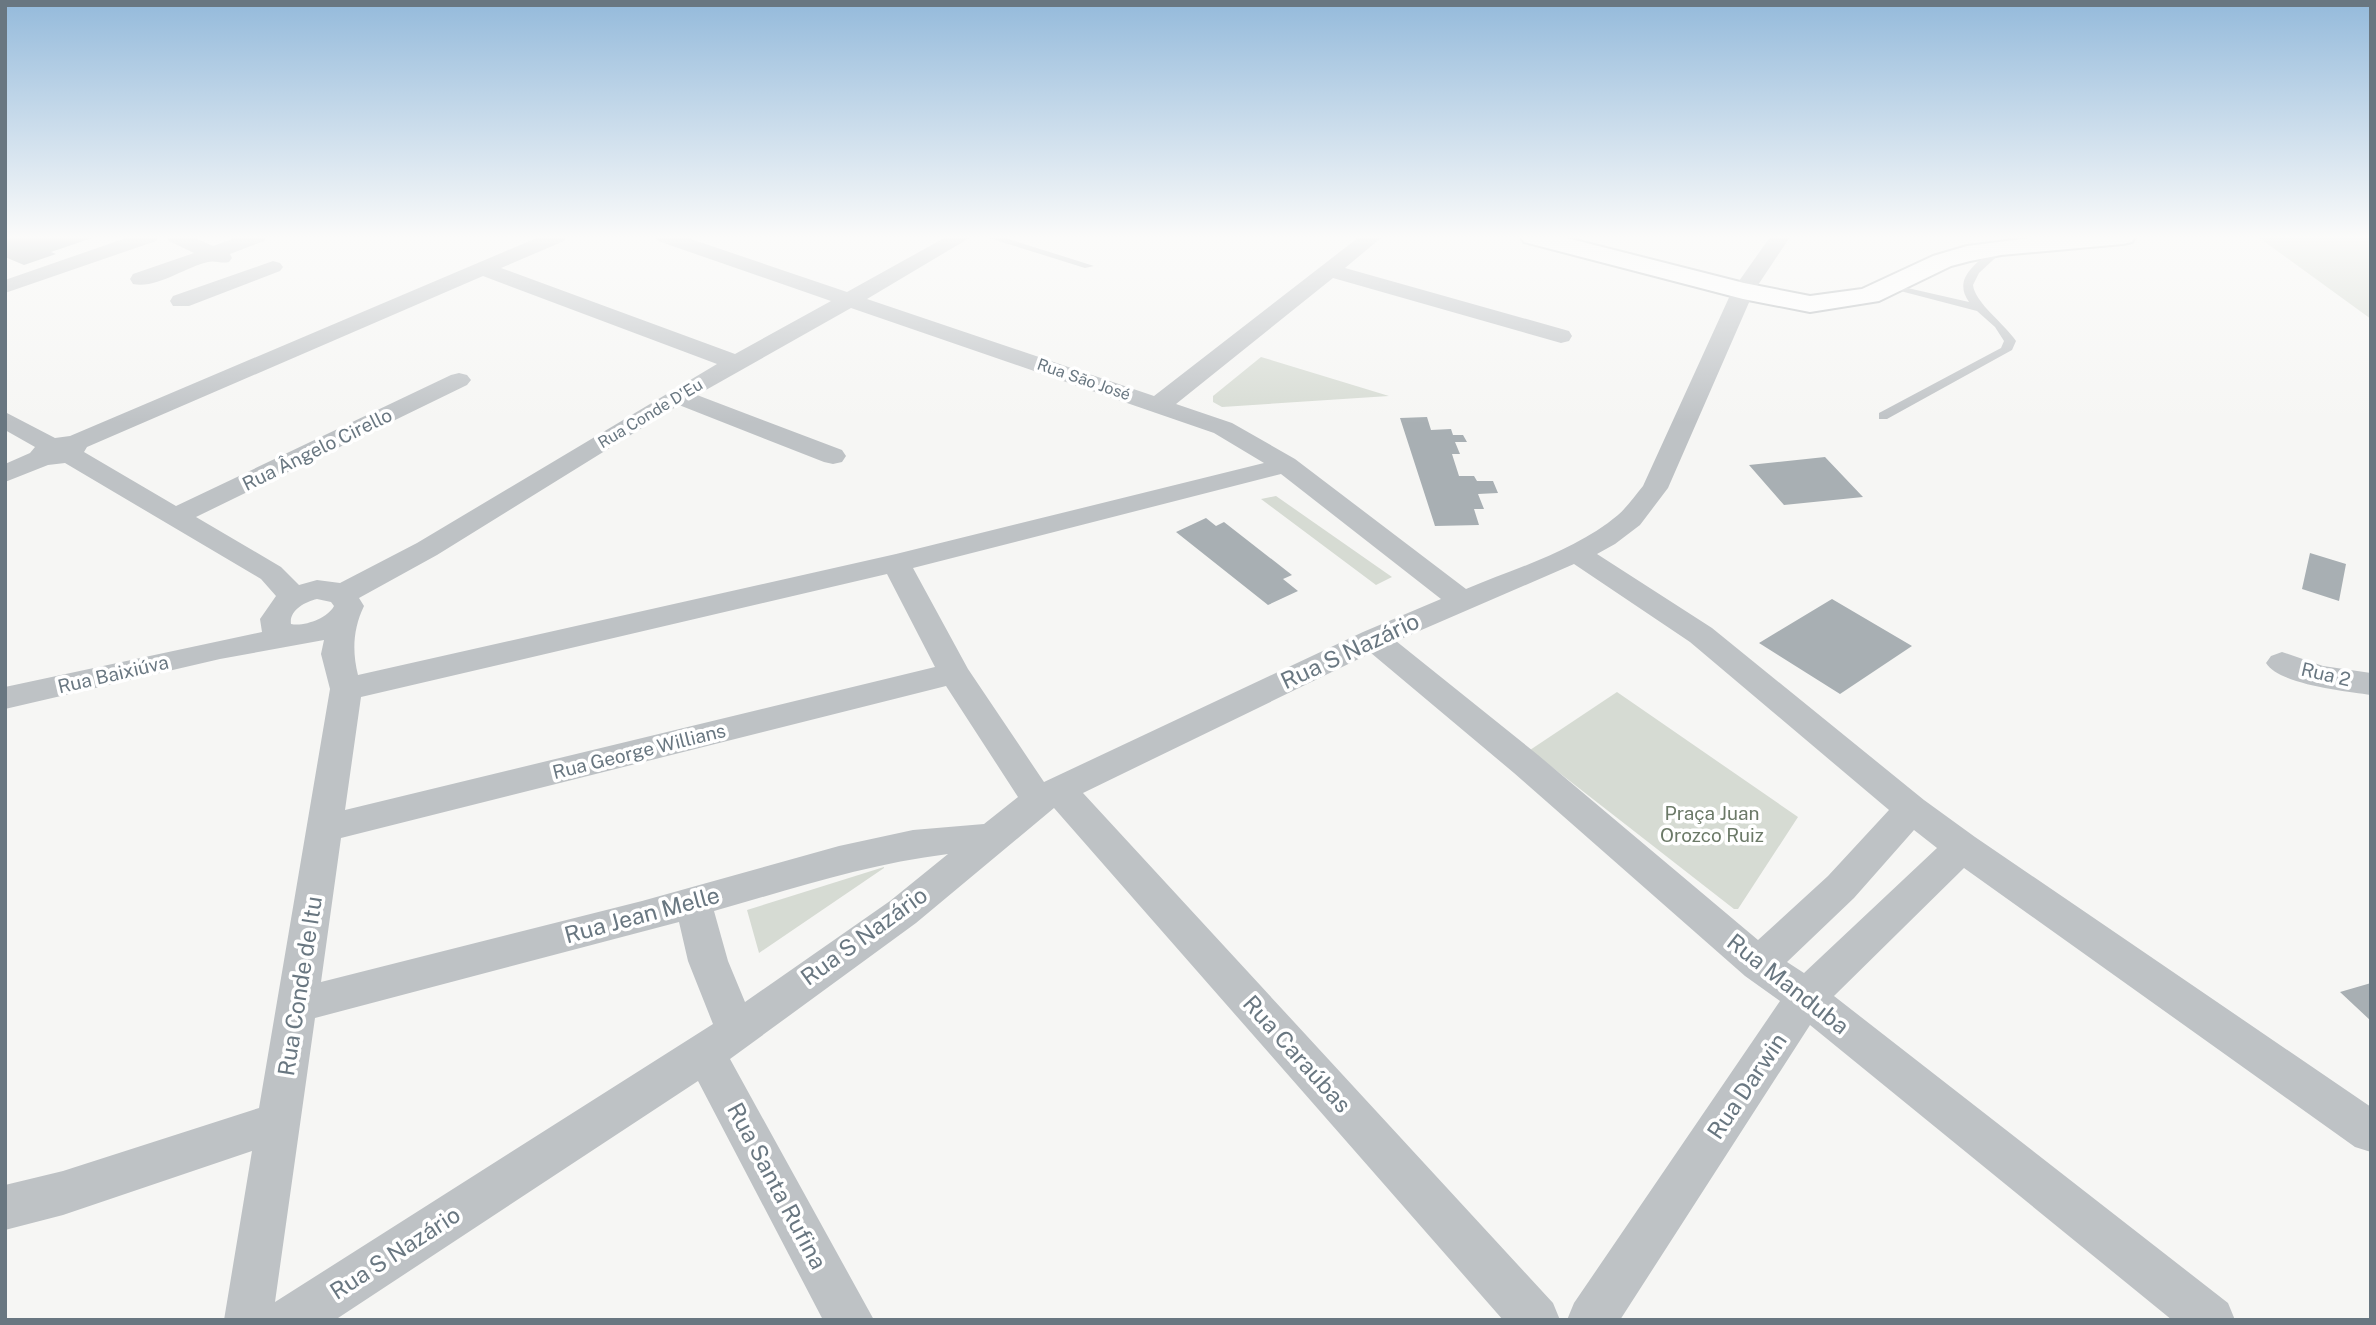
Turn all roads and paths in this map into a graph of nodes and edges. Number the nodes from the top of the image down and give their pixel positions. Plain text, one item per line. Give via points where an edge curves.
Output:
1 (187, 299) edge
2 (411, 299) edge
3 (565, 299) edge
4 (849, 299) joint
5 (1295, 299) edge
6 (1429, 299) edge
7 (1740, 299) edge
8 (1783, 299) edge
9 (1848, 299) edge
10 (1941, 299) edge
11 (1974, 299) edge
12 (181, 301) dead end
13 (1980, 308) junction
14 (1560, 336) dead end
15 (737, 363) junction
16 (459, 380) dead end
17 (677, 396) junction
18 (1160, 404) junction
19 (1883, 416) dead end
20 (5, 419) edge
21 (58, 450) junction
22 (833, 456) dead end
23 (1286, 465) junction
24 (5, 474) edge
25 (175, 517) junction
26 (1576, 553) junction
27 (896, 563) junction
28 (1461, 600) junction
29 (292, 622) junction
30 (342, 639) junction
31 (1374, 639) junction
32 (2282, 663) dead end
33 (954, 673) junction
34 (2371, 684) edge
35 (5, 698) edge
36 (1048, 794) junction
37 (1912, 809) junction
38 (324, 829) junction
39 (989, 838) junction
40 (1962, 847) junction
41 (693, 903) junction
42 (1759, 964) junction
43 (1806, 997) junction
44 (297, 1005) junction
45 (721, 1041) junction
46 (278, 1122) junction
47 (2371, 1132) edge
48 (5, 1208) edge
49 (248, 1320) edge
50 (292, 1320) edge
51 (850, 1320) edge
52 (1536, 1320) edge
53 (1591, 1320) edge
54 (2211, 1320) edge

1 - 12 street
2 - 21 street
3 - 15 street
4 - 15 street, Rua Conde D'Eu
4 - 18 street, Rua São José
5 - 18 street
6 - 14 street
7 - 26 street, Rua S Nazário via 1655,488 1630,519
8 - 9 street via 1810,304
10 - 13 lane
11 - 13 lane
13 - 19 lane via 2010,341 2006,350
15 - 17 street, Rua Conde D'Eu
16 - 25 street, Rua Ângelo Cirello
17 - 22 street
17 - 30 street, Rua Conde D'Eu via 427,549
18 - 23 street, Rua São José via 1223,428
20 - 21 street
21 - 24 street
21 - 25 street
23 - 27 street
23 - 28 street, Rua São José
25 - 29 street via 271,573
26 - 28 street, Rua S Nazário
26 - 37 street via 1700,635
27 - 30 street
27 - 33 street, Rua Caraúbas
28 - 31 street, Rua S Nazário
29 - 30 street
29 - 30 street via 328,589
29 - 35 street, Rua Baixiúva via 220,649
30 - 38 street, Rua Conde de Itu
31 - 36 street, Rua S Nazário
31 - 42 street, Rua Manduba
32 - 34 street, Rua 2 via 2319,676
33 - 36 street, Rua Caraúbas
33 - 38 street, Rua George Willians
36 - 39 street, Rua S Nazário
36 - 52 street, Rua Caraúbas
37 - 40 street
37 - 42 street via 1841,887
38 - 44 street, Rua Conde de Itu
39 - 41 street, Rua Jean Melle via 952,837 856,855
39 - 45 street, Rua S Nazário via 903,912
40 - 43 street, Rua Darwin
40 - 47 street
41 - 44 street, Rua Jean Melle
41 - 45 street, Rua Santa Rufina
42 - 43 street, Rua Manduba
43 - 53 street, Rua Darwin
43 - 54 street, Rua Manduba
44 - 46 street, Rua Conde de Itu
45 - 50 street, Rua S Nazário
45 - 51 street, Rua Santa Rufina
46 - 48 street
46 - 49 street, Rua Conde de Itu

